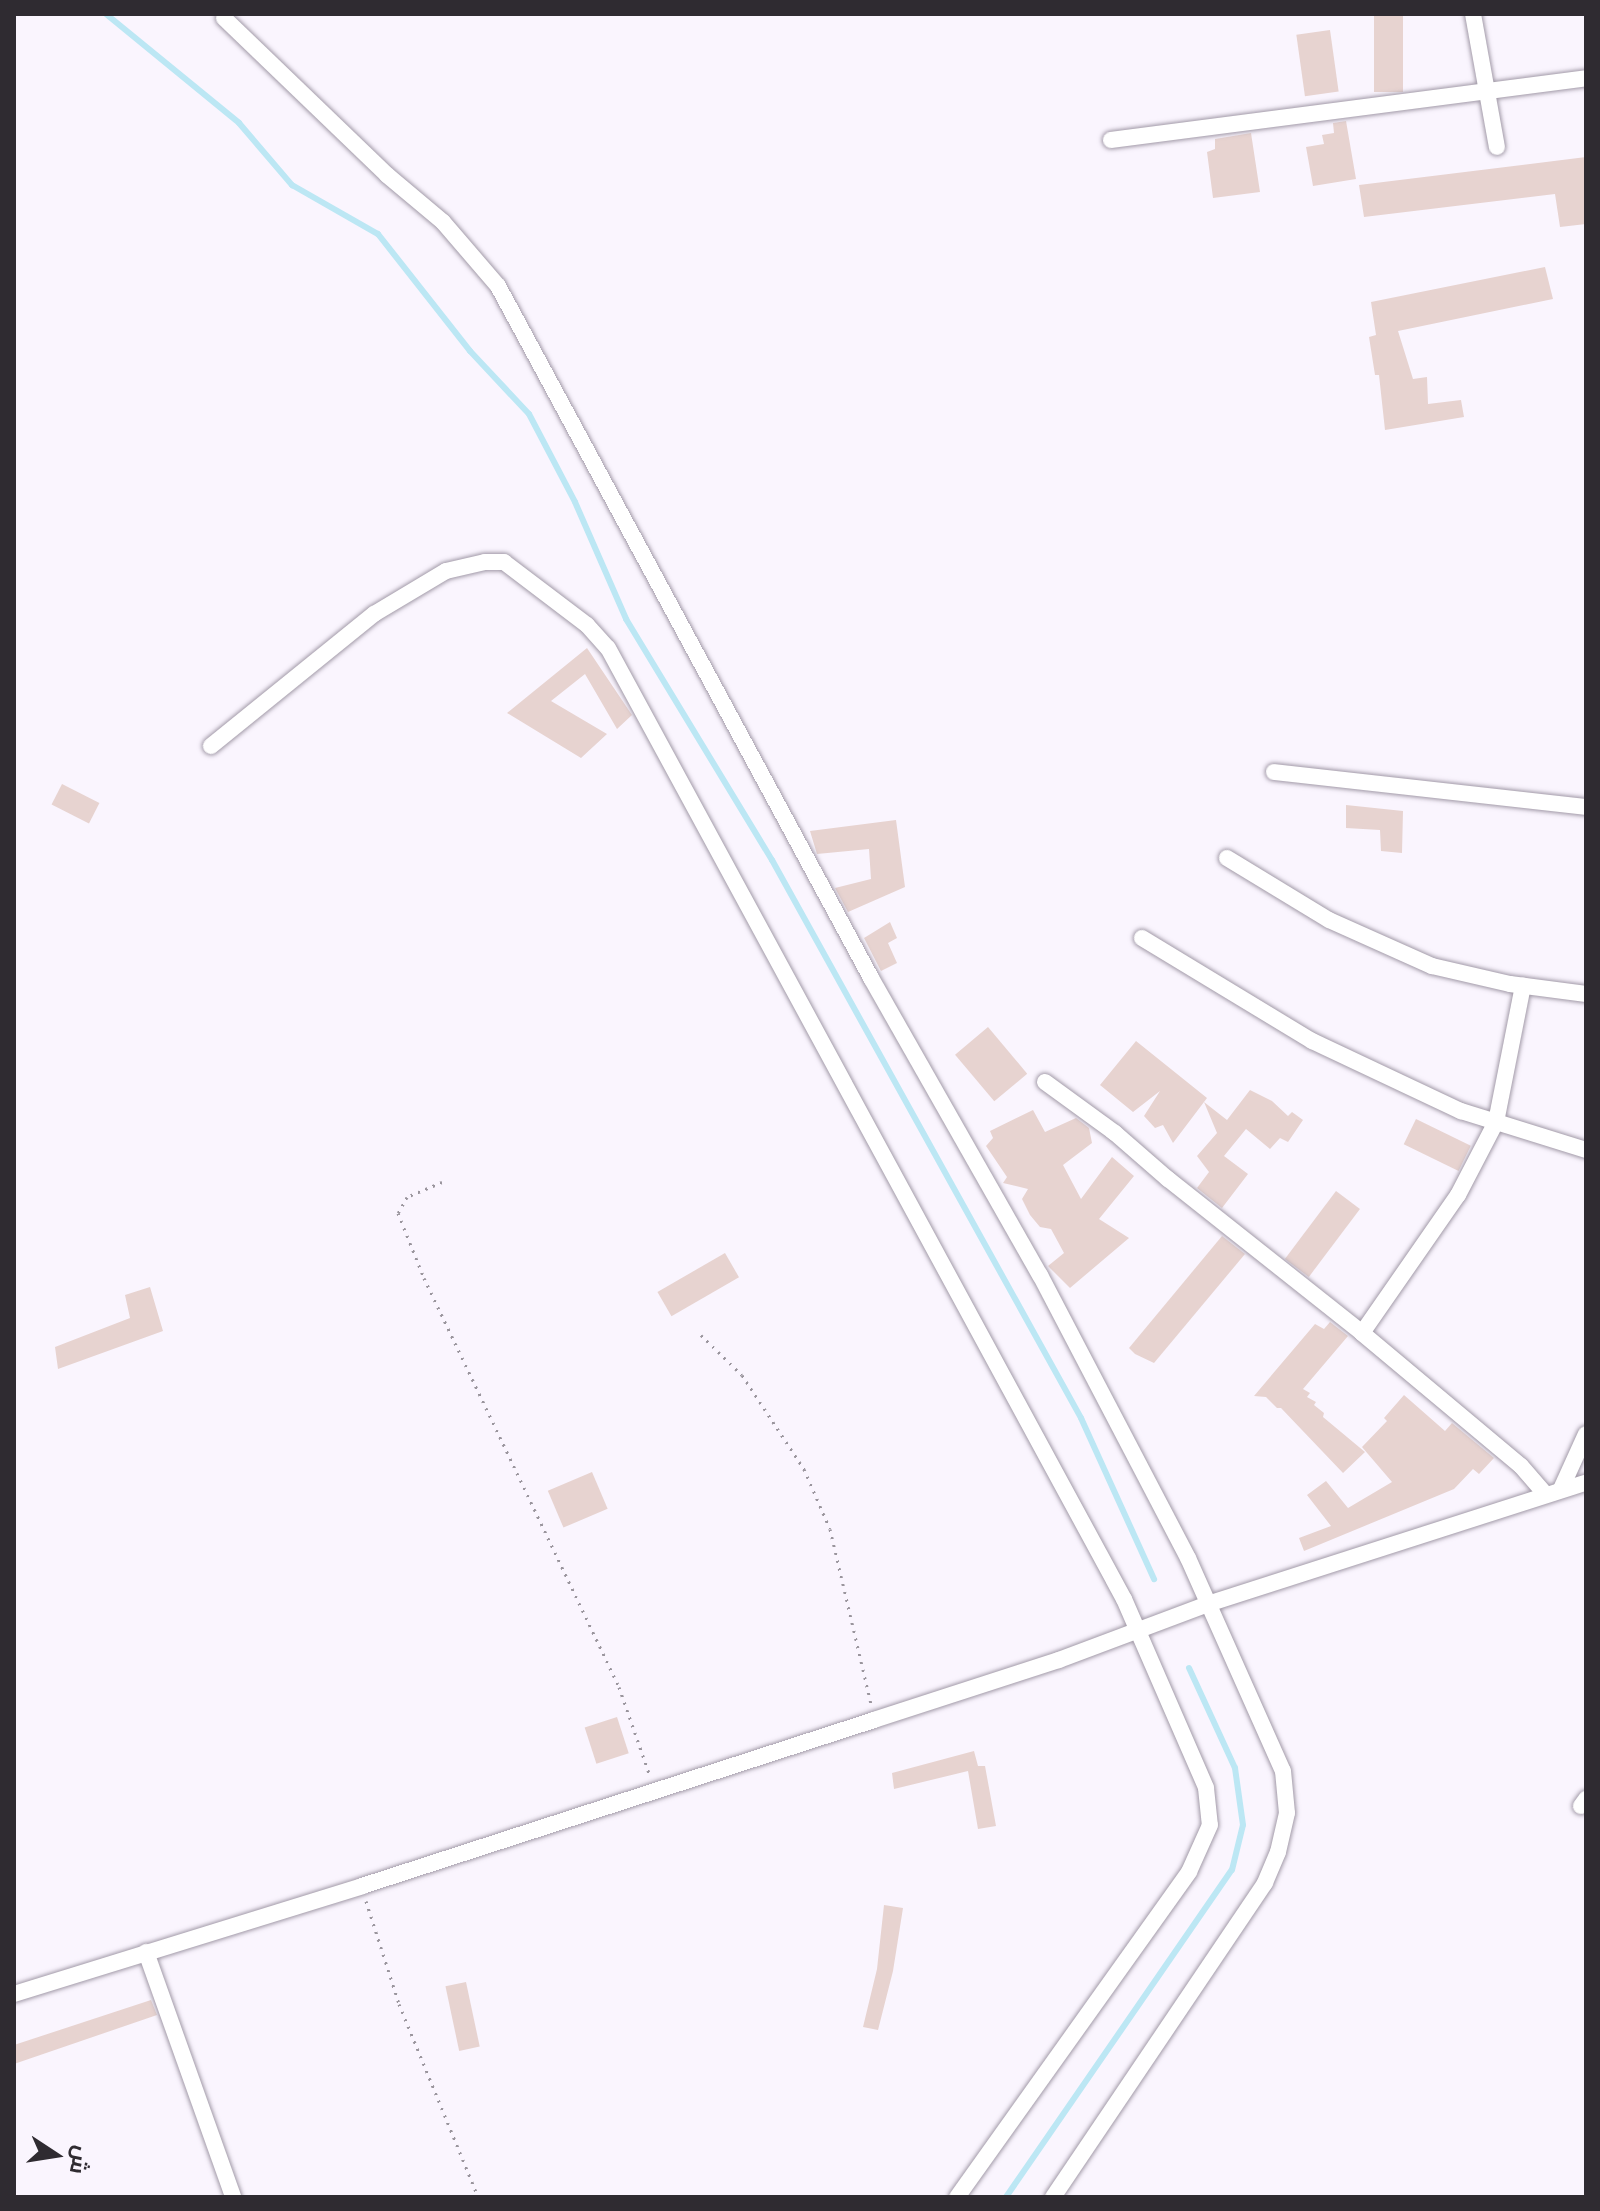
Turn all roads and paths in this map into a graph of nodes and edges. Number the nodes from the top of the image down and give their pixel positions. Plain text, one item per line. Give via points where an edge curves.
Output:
1 (1473, 14) edge
2 (224, 18) dead end
3 (1586, 78) edge
4 (1487, 91) junction
5 (1111, 140) dead end
6 (1497, 147) dead end
7 (211, 746) dead end
8 (1274, 772) dead end
9 (1586, 807) edge
10 (1227, 858) dead end
11 (1142, 938) dead end
12 (1523, 986) junction
13 (1586, 994) edge
14 (1045, 1082) dead end
15 (1496, 1122) junction
16 (1586, 1150) edge
17 (442, 1182) dead end
18 (1362, 1333) junction
19 (701, 1335) dead end
20 (1586, 1434) edge
21 (1586, 1483) edge
22 (1553, 1492) junction
23 (1208, 1604) junction
24 (1139, 1629) junction
25 (874, 1720) junction
26 (656, 1791) junction
27 (362, 1886) junction
28 (146, 1952) junction
29 (15, 1992) edge
30 (233, 2197) edge
31 (478, 2197) edge
32 (957, 2197) edge
33 (1053, 2197) edge

1 - 4 street
2 - 23 street via 443,222 498,286 871,978 1040,1275
3 - 4 street
4 - 5 street
4 - 6 street
7 - 24 street via 374,614 446,571 504,562 587,625 608,648
8 - 9 street
10 - 12 street via 1329,920 1432,966
11 - 15 street via 1312,1041 1461,1111
12 - 13 street
12 - 15 street
14 - 18 street
15 - 16 street
15 - 18 street via 1458,1195
17 - 26 path via 407,1197 398,1213 619,1687
18 - 22 street
19 - 25 path via 742,1375 804,1469 830,1529
20 - 22 street
21 - 22 street
22 - 23 street
23 - 24 street
23 - 33 street via 1283,1771 1287,1813 1278,1852 1265,1883
24 - 25 street
24 - 32 street via 1206,1788 1210,1825 1189,1872
25 - 26 street
26 - 27 street
27 - 28 street
27 - 31 path via 399,2004
28 - 29 street
28 - 30 street

